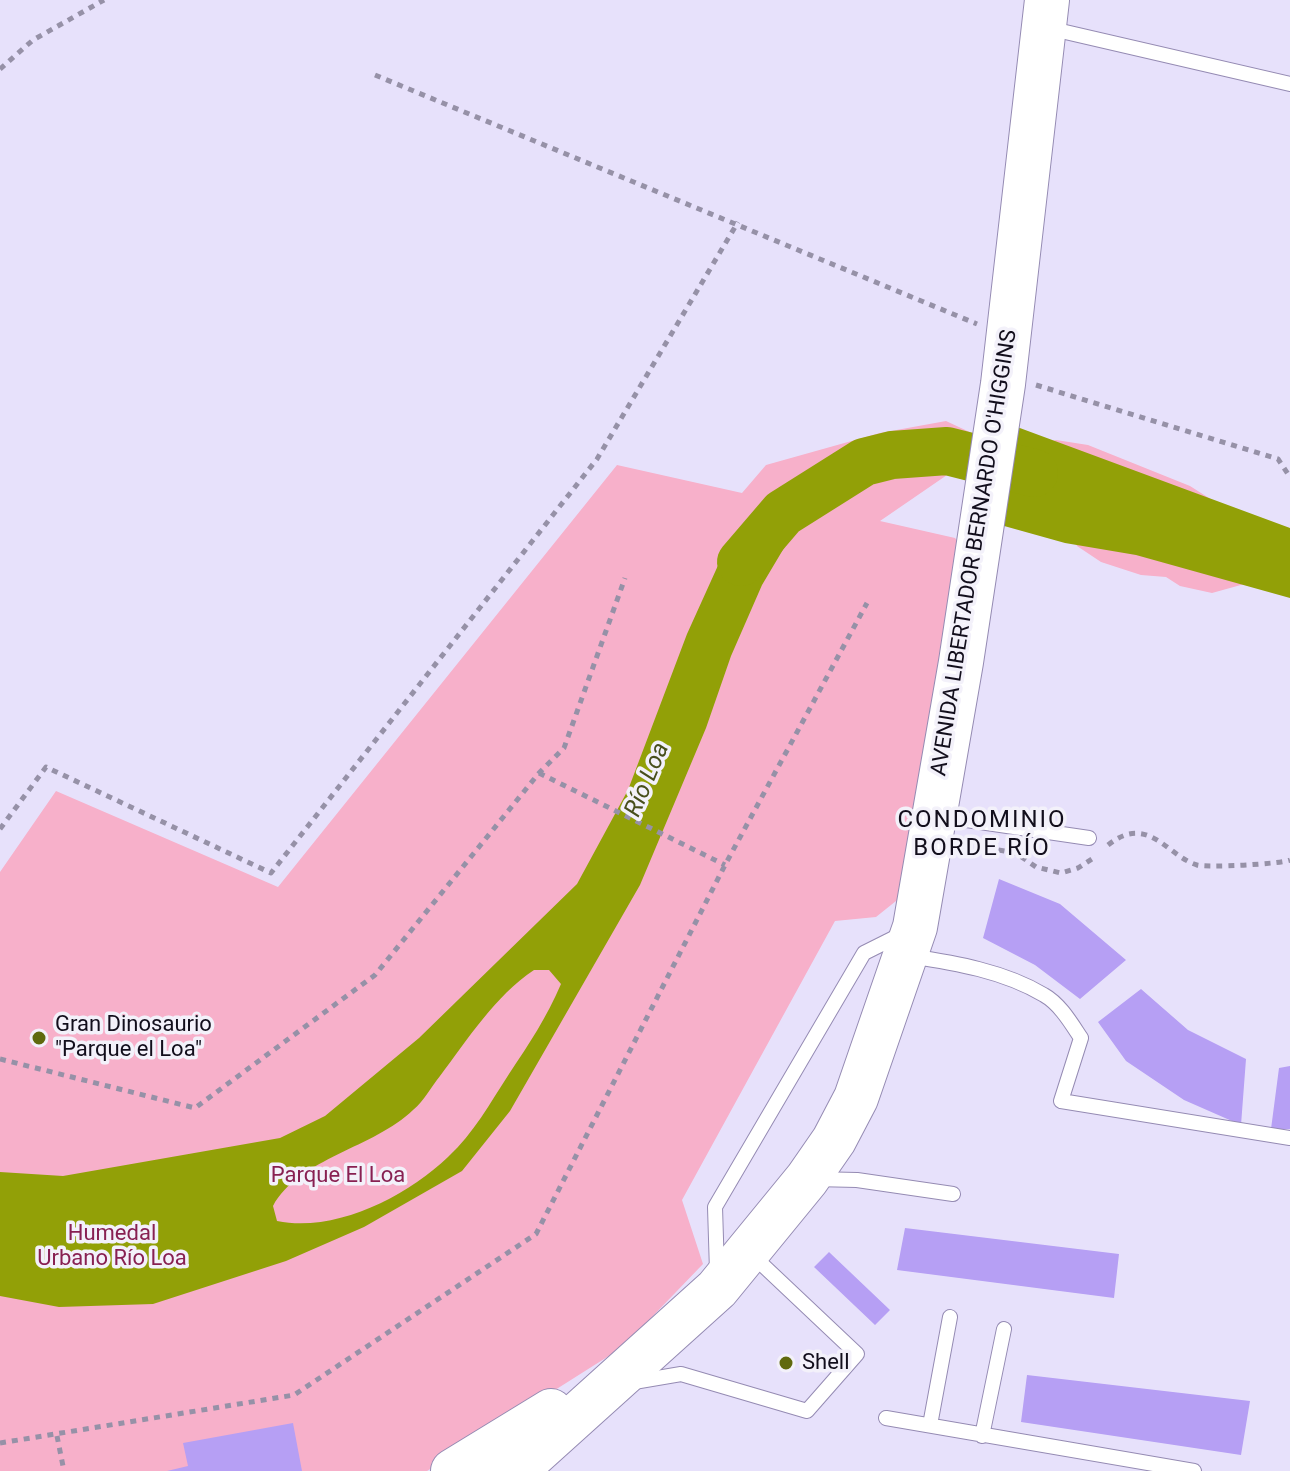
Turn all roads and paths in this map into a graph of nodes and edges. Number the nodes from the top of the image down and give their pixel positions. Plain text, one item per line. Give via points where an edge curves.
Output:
1 (104, 0) edge
2 (1046, 14) edge
3 (0, 69) edge
4 (375, 75) dead end
5 (1290, 84) edge
6 (738, 222) junction
7 (1005, 365) junction
8 (1290, 477) edge
9 (625, 578) dead end
10 (867, 603) dead end
11 (539, 773) junction
12 (934, 815) junction
13 (0, 829) edge
14 (1089, 838) dead end
15 (997, 849) dead end
16 (1290, 860) edge
17 (725, 865) junction
18 (910, 941) junction
19 (0, 1059) edge
20 (1290, 1138) edge
21 (807, 1179) junction
22 (953, 1194) dead end
23 (748, 1252) junction
24 (717, 1289) junction
25 (950, 1317) dead end
26 (1004, 1329) dead end
27 (646, 1353) junction
28 (610, 1386) junction
29 (886, 1418) dead end
30 (930, 1425) junction
31 (57, 1436) junction
32 (982, 1436) junction
33 (0, 1443) edge
34 (64, 1471) edge
35 (453, 1471) edge
36 (515, 1471) edge
37 (1194, 1471) edge

1 - 3 path via 33,40
2 - 5 lane
2 - 7 main road, AVENIDA LIBERTADOR BERNARDO O'HIGGINS
4 - 6 path
6 - 7 path
6 - 13 path via 597,459 271,873 46,767
7 - 8 path via 1278,459
7 - 12 main road, AVENIDA LIBERTADOR BERNARDO O'HIGGINS via 976,575
9 - 11 path via 564,748
10 - 17 path
11 - 17 path
11 - 19 path via 375,975 195,1108
12 - 14 lane
12 - 18 main road, AVENIDA LIBERTADOR BERNARDO O'HIGGINS
15 - 16 path via 1061,873 1088,862 1114,841 1137,834 1168,844 1190,863 1214,868
17 - 31 path via 536,1234 294,1395
18 - 20 lane via 1046,996 1081,1038 1061,1101
18 - 21 main road, AVENIDA LIBERTADOR BERNARDO O'HIGGINS via 856,1098
18 - 24 lane via 864,953 715,1207
21 - 22 lane via 857,1180
21 - 23 main road, AVENIDA LIBERTADOR BERNARDO O'HIGGINS
23 - 24 main road, AVENIDA LIBERTADOR BERNARDO O'HIGGINS
23 - 28 lane via 857,1354 807,1411 681,1374
24 - 27 main road, AVENIDA LIBERTADOR BERNARDO O'HIGGINS
25 - 30 lane
26 - 32 lane
27 - 28 main road, AVENIDA LIBERTADOR BERNARDO O'HIGGINS
27 - 35 main road, AVENIDA LIBERTADOR BERNARDO O'HIGGINS
28 - 36 main road, AVENIDA LIBERTADOR BERNARDO O'HIGGINS
29 - 30 lane
30 - 32 lane
31 - 33 path
31 - 34 path
32 - 37 lane

